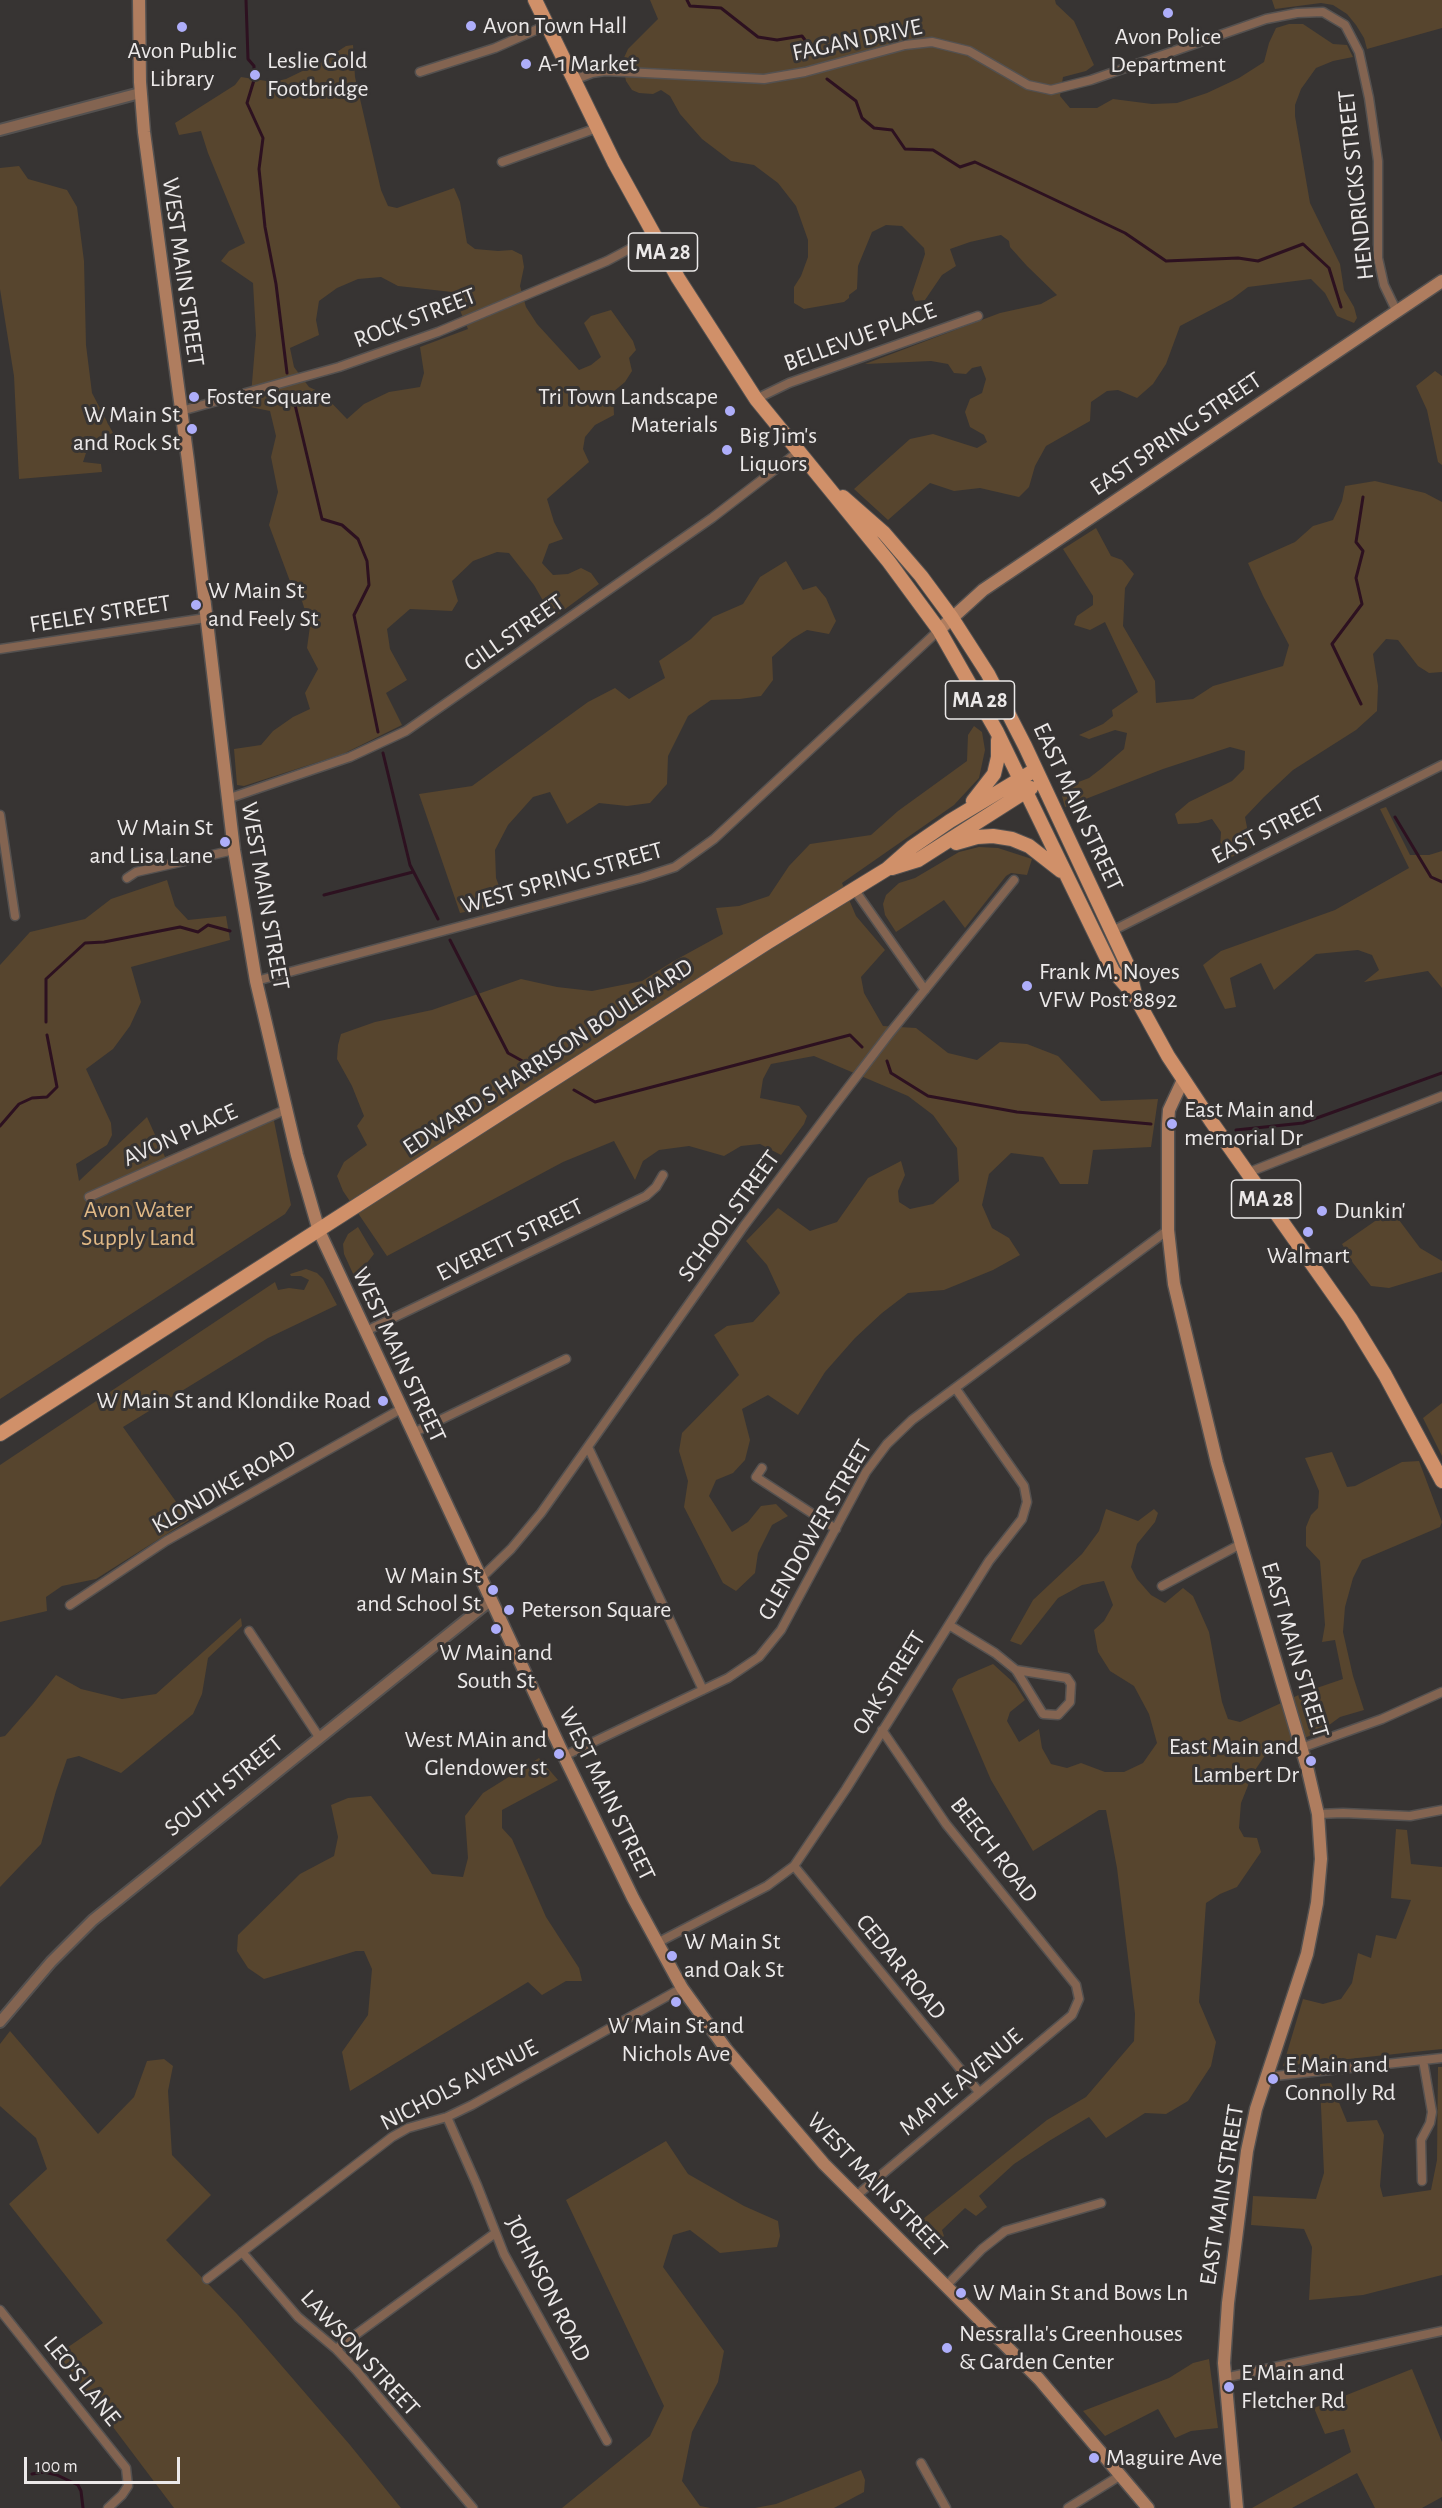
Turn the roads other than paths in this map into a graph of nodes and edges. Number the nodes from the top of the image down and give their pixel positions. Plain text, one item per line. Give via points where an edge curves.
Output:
1 (139, 0) edge
2 (535, 0) edge
3 (547, 25) junction
4 (1359, 52) joint
5 (420, 72) dead end
6 (574, 80) junction
7 (140, 93) junction
8 (597, 128) junction
9 (0, 130) edge
10 (502, 162) dead end
11 (654, 236) junction
12 (1442, 281) edge
13 (1397, 312) junction
14 (978, 316) dead end
15 (756, 399) junction
16 (180, 411) junction
17 (798, 452) junction
18 (825, 482) junction
19 (206, 618) junction
20 (952, 618) junction
21 (939, 630) junction
22 (0, 649) edge
23 (997, 732) junction
24 (1442, 765) edge
25 (1035, 770) junction
26 (1019, 778) junction
27 (1041, 783) junction
28 (1025, 791) junction
29 (226, 799) junction
30 (0, 815) edge
31 (950, 821) junction
32 (234, 850) junction
33 (918, 860) junction
34 (887, 869) junction
35 (1064, 874) junction
36 (127, 878) dead end
37 (10, 879) junction
38 (1014, 880) dead end
39 (0, 887) edge
40 (854, 889) junction
41 (15, 916) dead end
42 (1112, 931) junction
43 (256, 981) junction
44 (925, 990) junction
45 (1135, 996) junction
46 (1183, 1080) junction
47 (1442, 1096) edge
48 (287, 1109) junction
49 (1247, 1173) junction
50 (663, 1175) dead end
51 (88, 1197) dead end
52 (1168, 1230) junction
53 (319, 1231) junction
54 (366, 1330) junction
55 (566, 1359) dead end
56 (956, 1389) junction
57 (401, 1409) junction
58 (413, 1433) junction
59 (0, 1434) edge
60 (588, 1447) junction
61 (762, 1468) dead end
62 (1442, 1480) edge
63 (836, 1529) junction
64 (1239, 1545) junction
65 (481, 1578) junction
66 (1162, 1586) dead end
67 (491, 1600) junction
68 (69, 1605) dead end
69 (948, 1625) junction
70 (249, 1631) dead end
71 (1016, 1670) junction
72 (704, 1690) junction
73 (1442, 1692) edge
74 (882, 1730) junction
75 (320, 1737) junction
76 (1302, 1748) junction
77 (564, 1756) junction
78 (1442, 1810) edge
79 (1318, 1814) junction
80 (794, 1866) junction
81 (657, 1943) junction
82 (682, 1988) junction
83 (1078, 1991) joint
84 (0, 2022) edge
85 (1442, 2058) edge
86 (1423, 2060) junction
87 (1266, 2076) junction
88 (979, 2092) junction
89 (447, 2117) junction
90 (1422, 2181) dead end
91 (856, 2196) junction
92 (1101, 2203) dead end
93 (494, 2234) junction
94 (242, 2252) junction
95 (207, 2279) dead end
96 (947, 2285) junction
97 (0, 2310) edge
98 (1442, 2331) edge
99 (336, 2349) junction
100 (1224, 2378) junction
101 (607, 2441) dead end
102 (921, 2463) dead end
103 (1121, 2475) junction
104 (108, 2508) edge
105 (473, 2508) edge
106 (946, 2508) edge
107 (1068, 2508) edge
108 (1148, 2508) edge
109 (1237, 2508) edge

1 - 7 main road, WEST MAIN STREET
2 - 3 main road, EAST MAIN STREET / MA 28
3 - 5 street via 495,48
3 - 6 main road, EAST MAIN STREET / MA 28
4 - 6 street, FAGAN DRIVE via 1345,25 1332,15 1313,12 1257,22 1091,80 1051,90 1028,85 969,51 932,42 764,79 605,71
4 - 13 street, HENDRICKS STREET via 1378,161 1378,258 1384,285
6 - 8 main road, EAST MAIN STREET / MA 28
7 - 9 street
7 - 16 main road, WEST MAIN STREET
8 - 10 street
8 - 11 main road, EAST MAIN STREET / MA 28
11 - 15 main road, EAST MAIN STREET / MA 28
11 - 16 street, ROCK STREET via 607,261 438,332 339,368
12 - 13 main road, EAST SPRING STREET
13 - 20 main road, EAST SPRING STREET via 992,584
14 - 15 street, BELLEVUE PLACE via 789,383
15 - 17 main road, EAST MAIN STREET / MA 28
16 - 19 main road, WEST MAIN STREET
17 - 18 main road, EAST MAIN STREET / MA 28
17 - 29 street, GILL STREET via 712,518 406,731 350,758
18 - 20 main road, EAST MAIN STREET / MA 28 via 884,533
18 - 21 main road, EAST MAIN STREET / MA 28
19 - 22 street, FEELEY STREET
19 - 29 main road, WEST MAIN STREET
20 - 21 main road, EAST SPRING STREET
20 - 25 main road, EAST MAIN STREET / MA 28 via 988,674
21 - 23 main road, EAST MAIN STREET / MA 28
21 - 43 street, WEST SPRING STREET via 714,839 675,867
23 - 26 main road, EAST MAIN STREET / MA 28
23 - 31 main road via 994,774 979,796
24 - 42 street, EAST STREET
25 - 26 main road, EDWARD S HARRISON BOULEVARD
25 - 27 main road, EAST MAIN STREET / MA 28
26 - 28 main road, EAST MAIN STREET / MA 28
26 - 31 main road, EDWARD S HARRISON BOULEVARD
27 - 28 main road, EDWARD S HARRISON BOULEVARD
27 - 42 main road, EAST MAIN STREET / MA 28
28 - 33 main road, EDWARD S HARRISON BOULEVARD
28 - 35 main road, EAST MAIN STREET / MA 28
29 - 32 main road, WEST MAIN STREET
30 - 37 street
31 - 34 main road, EDWARD S HARRISON BOULEVARD
32 - 36 street via 136,872
32 - 43 main road, WEST MAIN STREET
33 - 34 main road, EDWARD S HARRISON BOULEVARD
33 - 35 main road via 965,840 993,836 1029,846
34 - 40 main road, EDWARD S HARRISON BOULEVARD
35 - 45 main road, EAST MAIN STREET / MA 28 via 1113,971
37 - 39 street
37 - 41 street
38 - 44 street, SCHOOL STREET
40 - 44 street
40 - 53 main road, EDWARD S HARRISON BOULEVARD
42 - 45 main road, EAST MAIN STREET / MA 28 via 1128,966
43 - 48 main road, WEST MAIN STREET
44 - 60 street, SCHOOL STREET via 744,1226
45 - 46 main road, EAST MAIN STREET / MA 28
46 - 49 main road, MA 28
46 - 52 main road, EAST MAIN STREET via 1168,1117
47 - 49 street
48 - 51 street, AVON PLACE
48 - 53 main road, WEST MAIN STREET
49 - 62 main road, MA 28 via 1350,1318
50 - 54 street, EVERETT STREET via 646,1196
52 - 56 street, GLENDOWER STREET
52 - 64 main road, EAST MAIN STREET via 1174,1284
53 - 54 main road, WEST MAIN STREET
53 - 59 main road, EDWARD S HARRISON BOULEVARD
54 - 57 main road, WEST MAIN STREET
55 - 58 street
56 - 63 street, GLENDOWER STREET via 912,1420 887,1444 866,1472
56 - 69 street, OAK STREET via 1018,1475 1027,1502 1022,1519
57 - 58 main road, WEST MAIN STREET
57 - 68 street, KLONDIKE ROAD via 166,1541
58 - 65 main road, WEST MAIN STREET
60 - 65 street, SCHOOL STREET via 528,1530
60 - 72 street
61 - 63 street via 756,1477
63 - 72 street, GLENDOWER STREET via 770,1645 745,1668
64 - 66 street
64 - 76 main road, EAST MAIN STREET
65 - 67 main road, WEST MAIN STREET
67 - 75 street, SOUTH STREET
67 - 77 main road, WEST MAIN STREET
69 - 71 street
69 - 74 street, OAK STREET
70 - 75 street
71 - 71 street via 1043,1714 1058,1715 1070,1702 1071,1684 1067,1678
72 - 77 street, GLENDOWER STREET
73 - 76 street
74 - 80 street, OAK STREET
74 - 83 street, BEECH ROAD via 946,1824
75 - 84 street, SOUTH STREET via 86,1926
76 - 79 main road, EAST MAIN STREET
77 - 81 main road, WEST MAIN STREET
78 - 79 street via 1410,1816
79 - 87 main road, EAST MAIN STREET via 1321,1859 1315,1920
80 - 81 street, OAK STREET via 767,1886
80 - 88 street, CEDAR ROAD
81 - 82 main road, WEST MAIN STREET
82 - 89 street, NICHOLS AVENUE
82 - 91 main road, WEST MAIN STREET via 726,2049
83 - 88 street, MAPLE AVENUE via 1072,2014
85 - 86 street
86 - 87 street
86 - 90 street via 1432,2112 1421,2140
87 - 100 main road, EAST MAIN STREET via 1247,2151 1228,2303
88 - 91 street, MAPLE AVENUE
89 - 93 street, JOHNSON ROAD
89 - 94 street, NICHOLS AVENUE via 392,2137
91 - 96 main road, WEST MAIN STREET
92 - 96 street via 1005,2231
93 - 99 street
93 - 101 street, JOHNSON ROAD
94 - 95 street, NICHOLS AVENUE
94 - 99 street, LAWSON STREET via 298,2317
96 - 103 main road, WEST MAIN STREET via 1039,2379
97 - 104 street, LEO'S LANE via 126,2468 128,2486
98 - 100 street
99 - 105 street, LAWSON STREET
100 - 109 main road, EAST MAIN STREET
102 - 106 street
103 - 107 street
103 - 108 main road, WEST MAIN STREET

